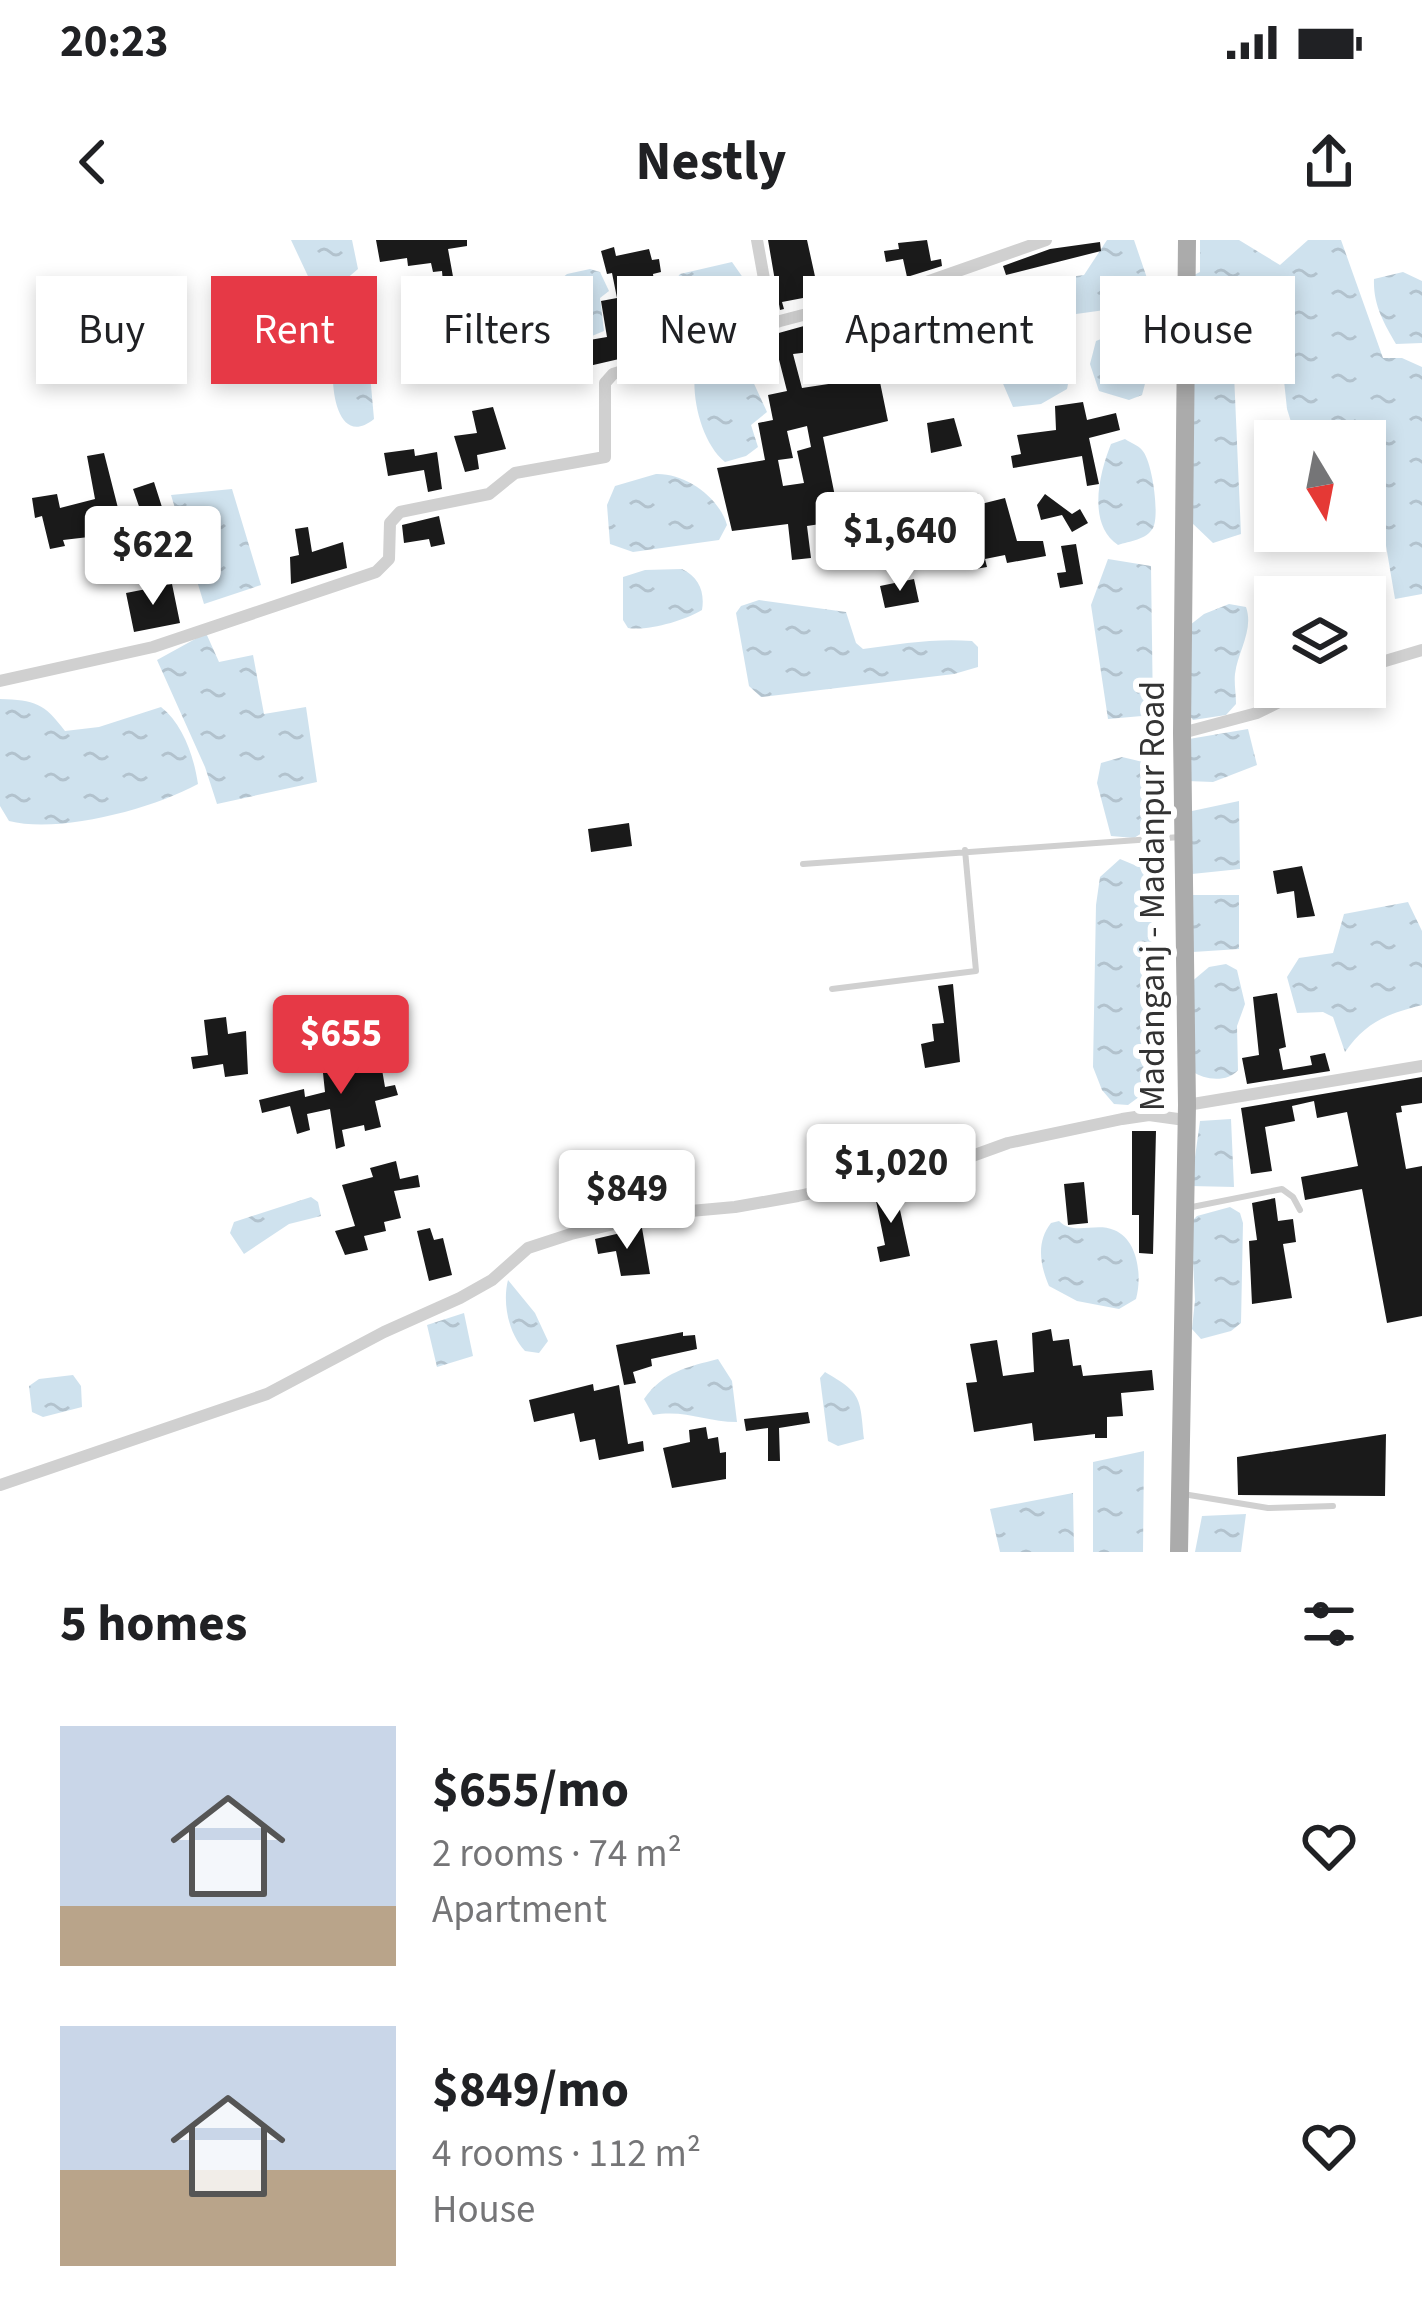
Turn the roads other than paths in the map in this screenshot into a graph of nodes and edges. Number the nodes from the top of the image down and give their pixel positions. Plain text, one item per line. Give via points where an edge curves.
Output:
1 (757, 240) edge
2 (1046, 240) edge
3 (1187, 240) edge
4 (764, 276) edge
5 (779, 321) edge
6 (617, 373) edge
7 (1422, 650) edge
8 (1386, 661) edge
9 (0, 681) edge
10 (1267, 708) edge
11 (1182, 733) junction
12 (1183, 837) junction
13 (965, 850) junction
14 (803, 864) dead end
15 (832, 989) dead end
16 (1422, 1066) edge
17 (1186, 1113) junction
18 (1183, 1209) junction
19 (1300, 1210) dead end
20 (0, 1485) edge
21 (1179, 1494) junction
22 (1333, 1506) dead end
23 (1179, 1552) edge

1 - 4 street
2 - 5 street
3 - 11 main road, Madanganj - Madanpur Road
6 - 9 street via 604,383 604,458 515,473 489,494 400,512 390,523 388,560 376,572 154,647
7 - 8 street
10 - 11 street
11 - 12 main road, Madanganj - Madanpur Road
12 - 13 lane
12 - 17 main road, Madanganj - Madanpur Road
13 - 14 lane
13 - 15 lane via 976,971
16 - 17 street
17 - 18 main road, Madanganj - Madanpur Road
17 - 20 street via 1008,1143 950,1164 798,1196 571,1234 528,1248 460,1298 267,1394
18 - 19 lane via 1282,1189
18 - 21 main road, Madanganj - Madanpur Road
21 - 22 lane via 1268,1508
21 - 23 main road, Madanganj - Madanpur Road

